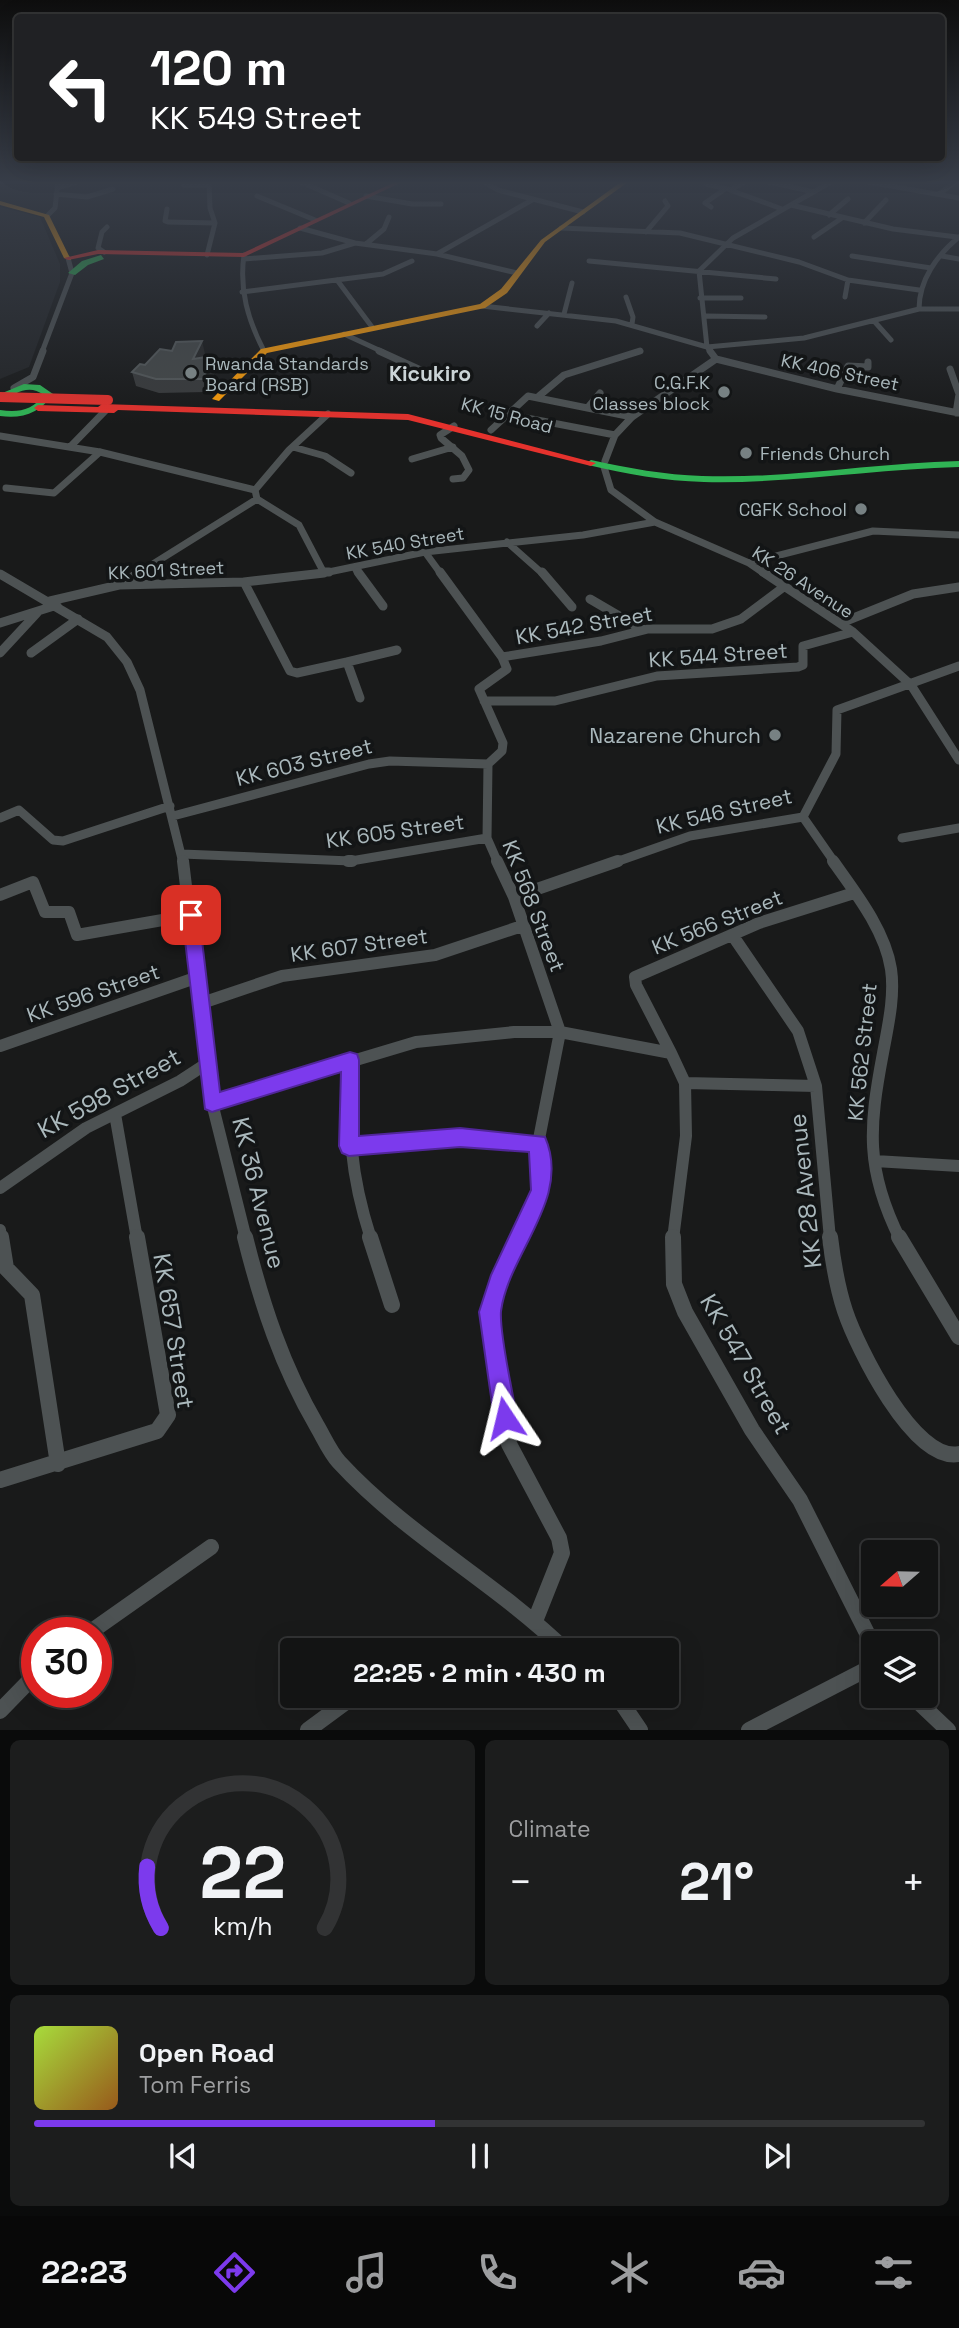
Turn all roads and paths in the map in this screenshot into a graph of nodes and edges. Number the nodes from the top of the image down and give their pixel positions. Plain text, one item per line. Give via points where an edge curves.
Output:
1 (67, 263) edge
2 (243, 263) edge
3 (408, 263) edge
4 (474, 263) edge
5 (525, 263) edge
6 (608, 263) edge
7 (707, 263) edge
8 (801, 263) edge
9 (896, 263) edge
10 (936, 263) edge
11 (931, 268) junction
12 (699, 271) junction
13 (517, 273) junction
14 (776, 279) dead end
15 (337, 280) junction
16 (848, 281) junction
17 (572, 283) dead end
18 (919, 290) junction
19 (242, 292) junction
20 (845, 296) dead end
21 (626, 297) dead end
22 (700, 298) junction
23 (741, 298) dead end
24 (482, 306) junction
25 (919, 309) junction
26 (959, 309) edge
27 (549, 313) junction
28 (564, 314) junction
29 (706, 316) junction
30 (765, 317) dead end
31 (874, 321) junction
32 (632, 324) junction
33 (537, 326) dead end
34 (372, 327) junction
35 (344, 334) junction
36 (891, 340) dead end
37 (707, 347) junction
38 (264, 351) junction
39 (640, 351) dead end
40 (716, 359) junction
41 (868, 362) dead end
42 (836, 364) dead end
43 (848, 366) junction
44 (950, 369) dead end
45 (425, 372) dead end
46 (33, 377) junction
47 (837, 389) junction
48 (48, 392) junction
49 (600, 393) dead end
50 (3, 395) edge
51 (539, 396) junction
52 (216, 399) junction
53 (105, 406) junction
54 (589, 406) junction
55 (250, 408) junction
56 (32, 410) junction
57 (0, 413) edge
58 (958, 413) edge
59 (328, 414) junction
60 (510, 415) junction
61 (632, 416) junction
62 (0, 426) edge
63 (454, 426) junction
64 (492, 430) junction
65 (615, 435) junction
66 (0, 436) edge
67 (70, 447) junction
68 (293, 447) junction
69 (453, 447) junction
70 (100, 452) junction
71 (959, 457) edge
72 (412, 459) dead end
73 (605, 464) junction
74 (959, 464) edge
75 (351, 473) dead end
76 (453, 479) dead end
77 (6, 488) dead end
78 (255, 489) junction
79 (257, 499) junction
80 (655, 522) junction
81 (959, 535) edge
82 (507, 542) junction
83 (425, 552) junction
84 (749, 563) junction
85 (354, 567) junction
86 (324, 573) junction
87 (0, 575) edge
88 (244, 582) junction
89 (119, 585) junction
90 (785, 586) junction
91 (959, 587) edge
92 (590, 599) dead end
93 (54, 603) junction
94 (383, 606) dead end
95 (572, 607) dead end
96 (39, 611) junction
97 (78, 619) junction
98 (841, 623) junction
99 (0, 624) edge
100 (643, 630) junction
101 (853, 632) junction
102 (397, 650) dead end
103 (0, 653) edge
104 (31, 653) dead end
105 (502, 657) junction
106 (347, 662) junction
107 (959, 666) edge
108 (911, 685) junction
109 (360, 698) dead end
110 (484, 701) junction
111 (959, 760) edge
112 (488, 764) junction
113 (171, 811) junction
114 (803, 817) junction
115 (0, 818) edge
116 (959, 828) edge
117 (487, 838) junction
118 (902, 838) dead end
119 (182, 853) junction
120 (854, 893) junction
121 (0, 895) edge
122 (514, 897) junction
123 (191, 915) junction
124 (522, 926) junction
125 (733, 936) junction
126 (198, 978) junction
127 (202, 1003) junction
128 (559, 1032) junction
129 (0, 1046) edge
130 (671, 1053) junction
131 (350, 1060) junction
132 (206, 1064) junction
133 (685, 1083) junction
134 (817, 1086) junction
135 (212, 1103) junction
136 (115, 1114) junction
137 (538, 1143) junction
138 (349, 1146) junction
139 (875, 1161) junction
140 (959, 1166) edge
141 (0, 1188) edge
142 (0, 1230) edge
143 (392, 1306) dead end
144 (959, 1337) edge
145 (959, 1454) edge
146 (58, 1464) junction
147 (0, 1480) edge
148 (211, 1547) dead end
149 (112, 1617) edge
150 (535, 1621) junction
151 (866, 1631) edge
152 (553, 1638) edge
153 (861, 1672) edge
154 (21, 1689) edge
155 (338, 1708) edge
156 (625, 1708) edge
157 (925, 1708) edge
158 (0, 1711) edge
159 (308, 1730) edge
160 (640, 1730) edge
161 (749, 1730) edge
162 (948, 1730) edge

1 - 46 street
2 - 19 street
3 - 15 street via 383,274
4 - 13 street
5 - 13 main road
6 - 12 street
7 - 12 street
8 - 16 street
9 - 11 street
10 - 11 street
11 - 18 street
12 - 14 street
12 - 22 street
13 - 24 main road via 495,300
15 - 19 street
15 - 34 street
16 - 18 street
16 - 20 street
17 - 28 street
18 - 25 street
19 - 38 street via 252,329
21 - 32 street
22 - 23 street
22 - 29 street
24 - 27 street
24 - 34 main road
25 - 26 street
25 - 31 street
27 - 28 street
27 - 33 street
28 - 32 street
29 - 30 street
29 - 37 street
31 - 36 street
31 - 37 street via 804,338
32 - 37 street
34 - 35 main road
35 - 38 main road
35 - 45 street
37 - 40 street
38 - 52 main road
39 - 51 street via 564,375
40 - 47 street, KK 406 Street
40 - 61 street
41 - 43 street via 868,367
42 - 43 street
43 - 47 street
44 - 58 street via 959,394
46 - 48 street
46 - 50 street
47 - 58 street, KK 406 Street
48 - 50 main road via 33,386
48 - 52 main road
48 - 56 main road
49 - 54 street
50 - 53 main road, KK 15 Road
51 - 54 street
51 - 60 street via 528,396
52 - 55 main road
53 - 55 main road, KK 15 Road
53 - 56 main road
53 - 67 street
54 - 61 street
55 - 59 main road, KK 15 Road
55 - 64 main road, KK 15 Road via 408,412
56 - 57 main road
56 - 62 main road
59 - 63 main road, KK 15 Road via 408,417
59 - 68 street
60 - 64 street
60 - 65 street
61 - 65 street
63 - 69 street via 440,435
63 - 73 main road, KK 15 Road
64 - 73 main road, KK 15 Road
65 - 73 street
66 - 67 street
67 - 70 street
68 - 75 street via 325,456
68 - 78 street
69 - 72 street
69 - 76 street via 468,470 463,478
70 - 77 street via 54,493
70 - 78 street
71 - 73 main road, KK 15 Road via 732,475
73 - 74 main road, KK 15 Road via 649,475 722,480
73 - 80 street, KK 26 Avenue via 611,490
78 - 79 street
79 - 86 street, KK 540 Street via 299,525
79 - 89 street
80 - 82 street, KK 540 Street
80 - 84 street, KK 26 Avenue
81 - 84 street via 873,531
82 - 83 street, KK 540 Street
82 - 95 street via 541,571
83 - 85 street, KK 540 Street
83 - 105 street
84 - 90 street, KK 26 Avenue
85 - 86 street, KK 540 Street
85 - 94 street
86 - 88 street, KK 601 Street
87 - 93 street, KK 36 Avenue
88 - 89 street, KK 601 Street
88 - 106 street, KK 601 Street via 290,671
89 - 93 street, KK 601 Street
90 - 98 street, KK 26 Avenue
90 - 100 street, KK 542 Street via 741,620 712,629
91 - 98 street via 894,599
92 - 100 street
93 - 96 street, KK 601 Street
93 - 97 street, KK 36 Avenue
96 - 99 street, KK 601 Street
96 - 103 street
97 - 104 street
97 - 113 street, KK 36 Avenue via 107,637 127,662 140,690
98 - 101 street, KK 26 Avenue
100 - 105 street, KK 542 Street
101 - 108 street, KK 26 Avenue
101 - 110 street, KK 544 Street via 803,646 803,665 798,667 657,676 555,701
102 - 106 street
105 - 110 street via 505,672 481,684
106 - 109 street
107 - 108 street
108 - 111 street, KK 26 Avenue
108 - 114 street, KK 546 Street via 837,710 836,754
110 - 112 street, KK 568 Street via 503,743 502,751
112 - 113 street, KK 603 Street via 369,764
112 - 117 street, KK 568 Street
113 - 115 street, KK 603 Street via 63,841 53,840 19,810
113 - 119 street, KK 36 Avenue
114 - 120 street, KK 562 Street
114 - 122 street, KK 546 Street via 690,836
116 - 118 street
117 - 119 street, KK 605 Street via 351,861
117 - 122 street, KK 568 Street
119 - 123 street, KK 36 Avenue
120 - 125 street, KK 566 Street via 759,923
120 - 139 street, KK 562 Street via 891,968 872,1116
121 - 123 street via 33,882 45,912 69,912 78,935
122 - 124 street, KK 568 Street
123 - 126 street, KK 36 Avenue
124 - 127 street, KK 607 Street via 435,955 282,976
124 - 128 street, KK 568 Street
125 - 130 street, KK 566 Street via 635,977
125 - 134 street via 798,1031
126 - 127 street, KK 36 Avenue
126 - 129 street, KK 596 Street
127 - 132 street, KK 36 Avenue
128 - 130 street
128 - 131 street via 415,1042
128 - 137 street
130 - 133 street
131 - 135 street
131 - 138 street
132 - 135 street, KK 36 Avenue
132 - 136 street, KK 598 Street
133 - 134 street, KK 28 Avenue
133 - 151 street, KK 547 Street via 686,1136 671,1253 674,1284 752,1430 800,1500
134 - 145 street, KK 28 Avenue via 832,1255 840,1295 875,1372 918,1437 946,1457
135 - 150 street, KK 36 Avenue via 263,1309 294,1386 337,1460 380,1503
136 - 141 street, KK 598 Street via 50,1151
136 - 146 street, KK 657 Street via 168,1415 157,1431
137 - 138 street via 460,1138
137 - 150 street via 541,1191 490,1312 509,1444 559,1538 562,1553
138 - 143 street via 358,1196
139 - 140 street
139 - 144 street, KK 562 Street via 887,1214
142 - 146 street via 6,1268 32,1296
146 - 147 street, KK 657 Street
148 - 149 street
150 - 152 street, KK 36 Avenue
153 - 161 street
154 - 158 street
155 - 159 street
156 - 160 street
157 - 162 street

